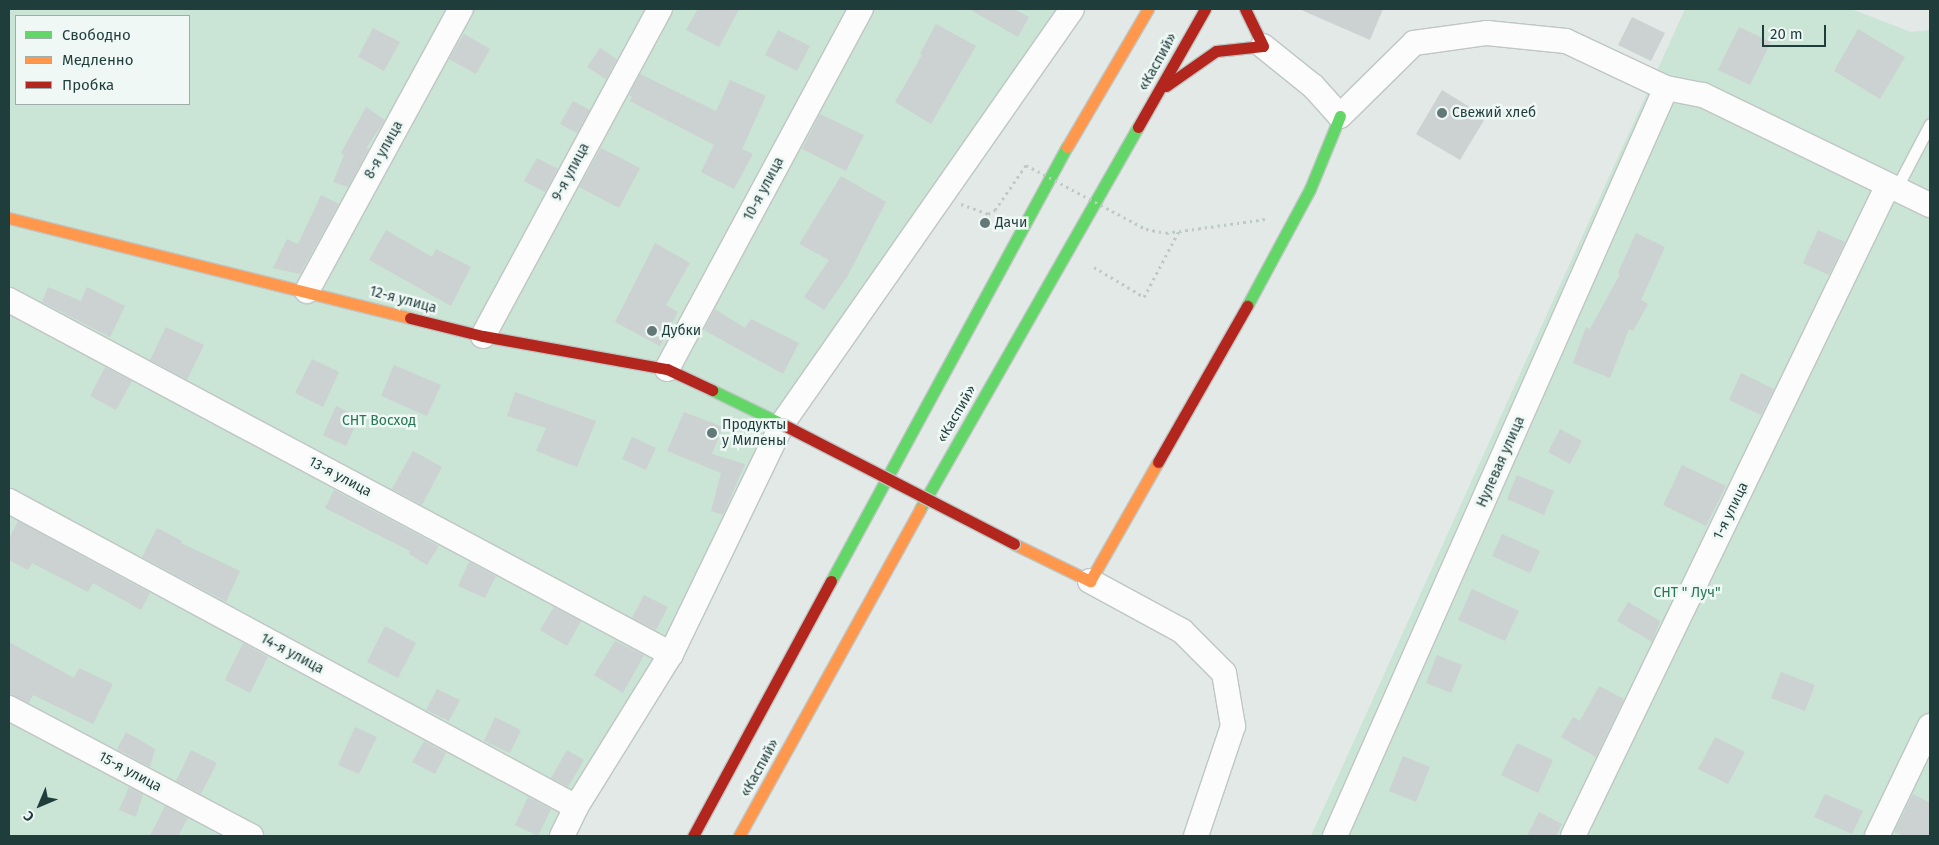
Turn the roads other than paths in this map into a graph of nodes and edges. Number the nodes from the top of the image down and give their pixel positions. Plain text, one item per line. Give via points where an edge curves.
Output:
1 (461, 9) edge
2 (660, 9) edge
3 (861, 9) edge
4 (1148, 9) edge
5 (1205, 9) edge
6 (1245, 9) edge
7 (1075, 11) edge
8 (1263, 46) junction
9 (1666, 88) junction
10 (1160, 89) junction
11 (1340, 116) junction
12 (1930, 124) edge
13 (1892, 187) junction
14 (1930, 206) edge
15 (9, 218) edge
16 (307, 291) junction
17 (9, 300) edge
18 (483, 336) junction
19 (667, 368) junction
20 (782, 424) junction
21 (9, 501) edge
22 (1090, 581) junction
23 (671, 654) junction
24 (9, 708) edge
25 (1930, 726) edge
26 (576, 807) junction
27 (251, 836) edge
28 (562, 836) edge
29 (693, 836) edge
30 (739, 836) edge
31 (1196, 836) edge
32 (1335, 836) edge
33 (1573, 836) edge
34 (1877, 836) edge

1 - 16 street, 8-я улица
2 - 18 street, 9-я улица
3 - 19 street, 10-я улица
4 - 29 main road, «Каспий» via 1052,173
5 - 10 main road, «Каспий»
6 - 8 main road
7 - 20 street
8 - 10 main road via 1216,51
8 - 11 street via 1313,86
9 - 11 street via 1566,41 1487,33 1414,44
9 - 13 street via 1703,95
9 - 32 street, Нулевая улица
10 - 30 main road, «Каспий» via 906,534
11 - 22 main road via 1291,224
12 - 13 lane
13 - 14 street
13 - 33 street, 1-я улица
15 - 16 main road, 12-я улица
16 - 18 main road, 12-я улица
17 - 23 street, 13-я улица
18 - 19 main road, 12-я улица
19 - 20 main road, 12-я улица
20 - 22 main road, 12-я улица, bridge
20 - 23 street
21 - 26 street, 14-я улица
22 - 31 street via 1182,631 1224,673 1233,726
23 - 26 street
24 - 27 street, 15-я улица
25 - 34 street
26 - 28 street

